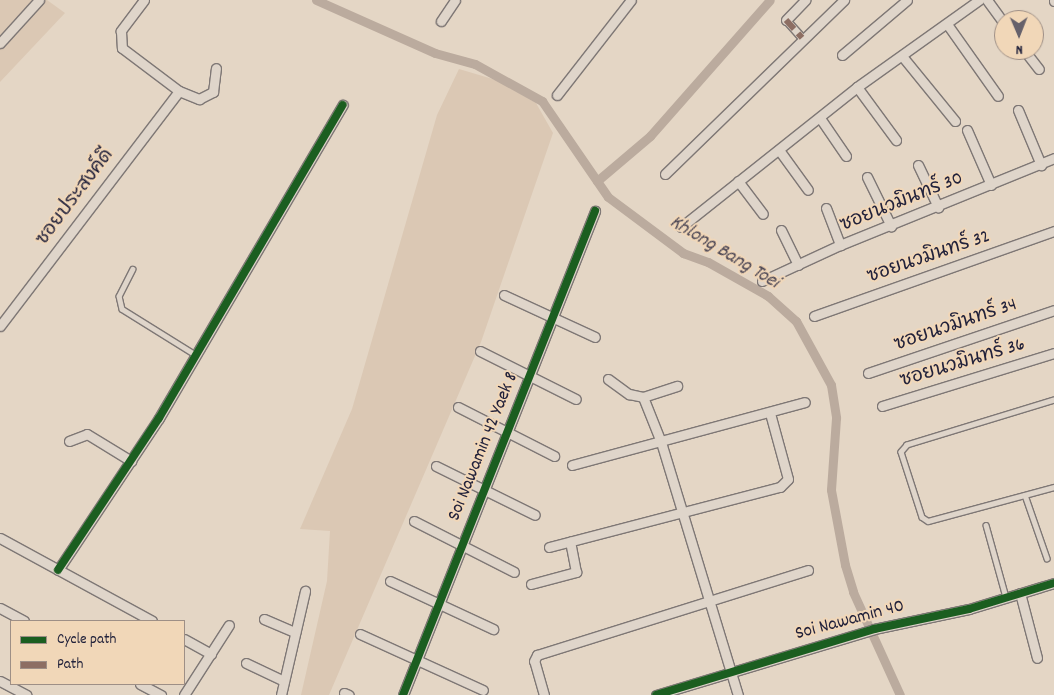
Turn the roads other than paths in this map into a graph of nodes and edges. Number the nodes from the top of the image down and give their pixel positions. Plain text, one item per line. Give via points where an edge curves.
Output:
1 (40, 0) edge
2 (144, 0) edge
3 (455, 0) edge
4 (631, 0) edge
5 (805, 0) edge
6 (844, 0) edge
7 (907, 0) edge
8 (979, 0) edge
9 (786, 20) joint
10 (441, 21) dead end
11 (947, 24) junction
12 (802, 38) junction
13 (0, 43) edge
14 (842, 55) dead end
15 (902, 56) junction
16 (1031, 60) edge
17 (216, 68) dead end
18 (1038, 69) dead end
19 (857, 87) junction
20 (179, 91) junction
21 (557, 95) dead end
22 (998, 96) dead end
23 (343, 105) dead end
24 (1018, 110) dead end
25 (820, 118) junction
26 (955, 120) dead end
27 (967, 130) dead end
28 (896, 140) dead end
29 (779, 150) junction
30 (846, 156) dead end
31 (1054, 158) edge
32 (918, 165) dead end
33 (1041, 165) junction
34 (665, 174) dead end
35 (867, 177) dead end
36 (738, 182) junction
37 (991, 186) junction
38 (808, 190) dead end
39 (938, 207) junction
40 (826, 208) dead end
41 (595, 211) dead end
42 (763, 214) dead end
43 (891, 226) junction
44 (681, 227) dead end
45 (781, 230) dead end
46 (1054, 231) edge
47 (840, 245) junction
48 (798, 265) junction
49 (134, 269) dead end
50 (762, 281) dead end
51 (504, 295) dead end
52 (1054, 310) edge
53 (814, 316) dead end
54 (553, 318) junction
55 (0, 326) edge
56 (595, 337) dead end
57 (480, 350) dead end
58 (1054, 353) edge
59 (196, 355) junction
60 (868, 373) dead end
61 (530, 376) junction
62 (608, 379) dead end
63 (678, 386) dead end
64 (643, 397) junction
65 (576, 399) dead end
66 (1054, 400) edge
67 (805, 402) dead end
68 (882, 406) dead end
69 (458, 407) dead end
70 (770, 413) junction
71 (507, 432) junction
72 (70, 440) dead end
73 (661, 442) junction
74 (554, 456) dead end
75 (132, 461) junction
76 (572, 465) dead end
77 (436, 466) dead end
78 (1054, 487) edge
79 (484, 490) junction
80 (1025, 495) junction
81 (680, 513) junction
82 (535, 515) dead end
83 (414, 521) dead end
84 (986, 526) dead end
85 (0, 538) edge
86 (570, 542) junction
87 (461, 547) junction
88 (549, 547) dead end
89 (1047, 558) dead end
90 (58, 570) junction
91 (808, 570) dead end
92 (514, 572) dead end
93 (390, 581) dead end
94 (1054, 583) edge
95 (531, 584) dead end
96 (304, 591) dead end
97 (1020, 593) junction
98 (1006, 598) junction
99 (710, 600) junction
100 (439, 603) junction
101 (0, 608) edge
102 (264, 619) dead end
103 (22, 620) edge
104 (150, 620) edge
105 (229, 626) dead end
106 (494, 629) dead end
107 (295, 632) junction
108 (360, 634) dead end
109 (185, 640) edge
110 (211, 654) junction
111 (1037, 658) dead end
112 (416, 661) junction
113 (246, 662) dead end
114 (730, 673) junction
115 (0, 681) edge
116 (284, 681) junction
117 (142, 685) edge
118 (483, 690) dead end
119 (26, 695) edge
120 (160, 695) edge
121 (184, 695) edge
122 (281, 695) edge
123 (403, 695) edge
124 (544, 695) edge
125 (656, 695) edge
126 (738, 695) edge

1 - 13 street
2 - 20 street via 121,31 122,48
3 - 10 street
4 - 21 street
5 - 9 street
6 - 12 street
7 - 14 street
8 - 11 street
9 - 12 street
11 - 15 street
11 - 22 street
12 - 34 street
15 - 19 street
15 - 26 street
16 - 18 street
17 - 20 street via 217,82 209,96 199,99
19 - 25 street
19 - 28 street
20 - 55 street, ซอยประสงค์ดี
23 - 59 street
24 - 33 street
25 - 29 street
25 - 30 street
27 - 37 street
29 - 36 street
29 - 38 street
31 - 33 street, ซอยนวมินทร์ 30
32 - 39 street
33 - 37 street, ซอยนวมินทร์ 30
35 - 43 street
36 - 42 street
36 - 44 street
37 - 39 street, ซอยนวมินทร์ 30
39 - 43 street, ซอยนวมินทร์ 30
40 - 47 street
41 - 54 street, Soi Nawamin 42 Yaek 8
43 - 47 street, ซอยนวมินทร์ 30
45 - 48 street
46 - 53 street, ซอยนวมินทร์ 32
47 - 48 street, ซอยนวมินทร์ 30
48 - 50 street, ซอยนวมินทร์ 30
49 - 59 lane via 119,296 122,309
51 - 54 street
52 - 60 street, ซอยนวมินทร์ 34
54 - 56 street
54 - 61 street, Soi Nawamin 42 Yaek 8
57 - 61 street
58 - 68 street, ซอยนวมินทร์ 36
59 - 75 street
61 - 65 street
61 - 71 street, Soi Nawamin 42 Yaek 8
62 - 64 street via 629,394
63 - 64 street
64 - 73 street
66 - 80 lane via 907,445 901,452 926,521
67 - 70 street
69 - 71 street
70 - 73 street
70 - 81 street via 788,479 786,483
71 - 74 street
71 - 79 street, Soi Nawamin 42 Yaek 8
72 - 75 street via 87,434
73 - 76 street
73 - 81 street
75 - 90 street
77 - 79 street
78 - 80 lane
79 - 82 street
79 - 87 street, Soi Nawamin 42 Yaek 8
80 - 89 lane
81 - 86 street
81 - 99 street
83 - 87 street
84 - 98 lane
85 - 90 street
86 - 88 street
86 - 95 street via 576,572
87 - 92 street
87 - 100 street, Soi Nawamin 42 Yaek 8
90 - 104 street
91 - 99 street
93 - 100 street
94 - 97 street, Soi Nawamin 40
96 - 107 street
97 - 98 street, Soi Nawamin 40
97 - 111 street
98 - 114 street, Soi Nawamin 40 via 874,629
99 - 114 street
99 - 124 street via 537,655 534,661
100 - 106 street
100 - 112 street, Soi Nawamin 42 Yaek 8
101 - 103 street
102 - 107 street
105 - 110 street
107 - 116 street
108 - 112 street
109 - 110 street
110 - 121 street
112 - 118 street
112 - 123 street, Soi Nawamin 42 Yaek 8
113 - 116 street
114 - 125 street, Soi Nawamin 40
114 - 126 street
115 - 119 street
116 - 122 street
117 - 120 street

